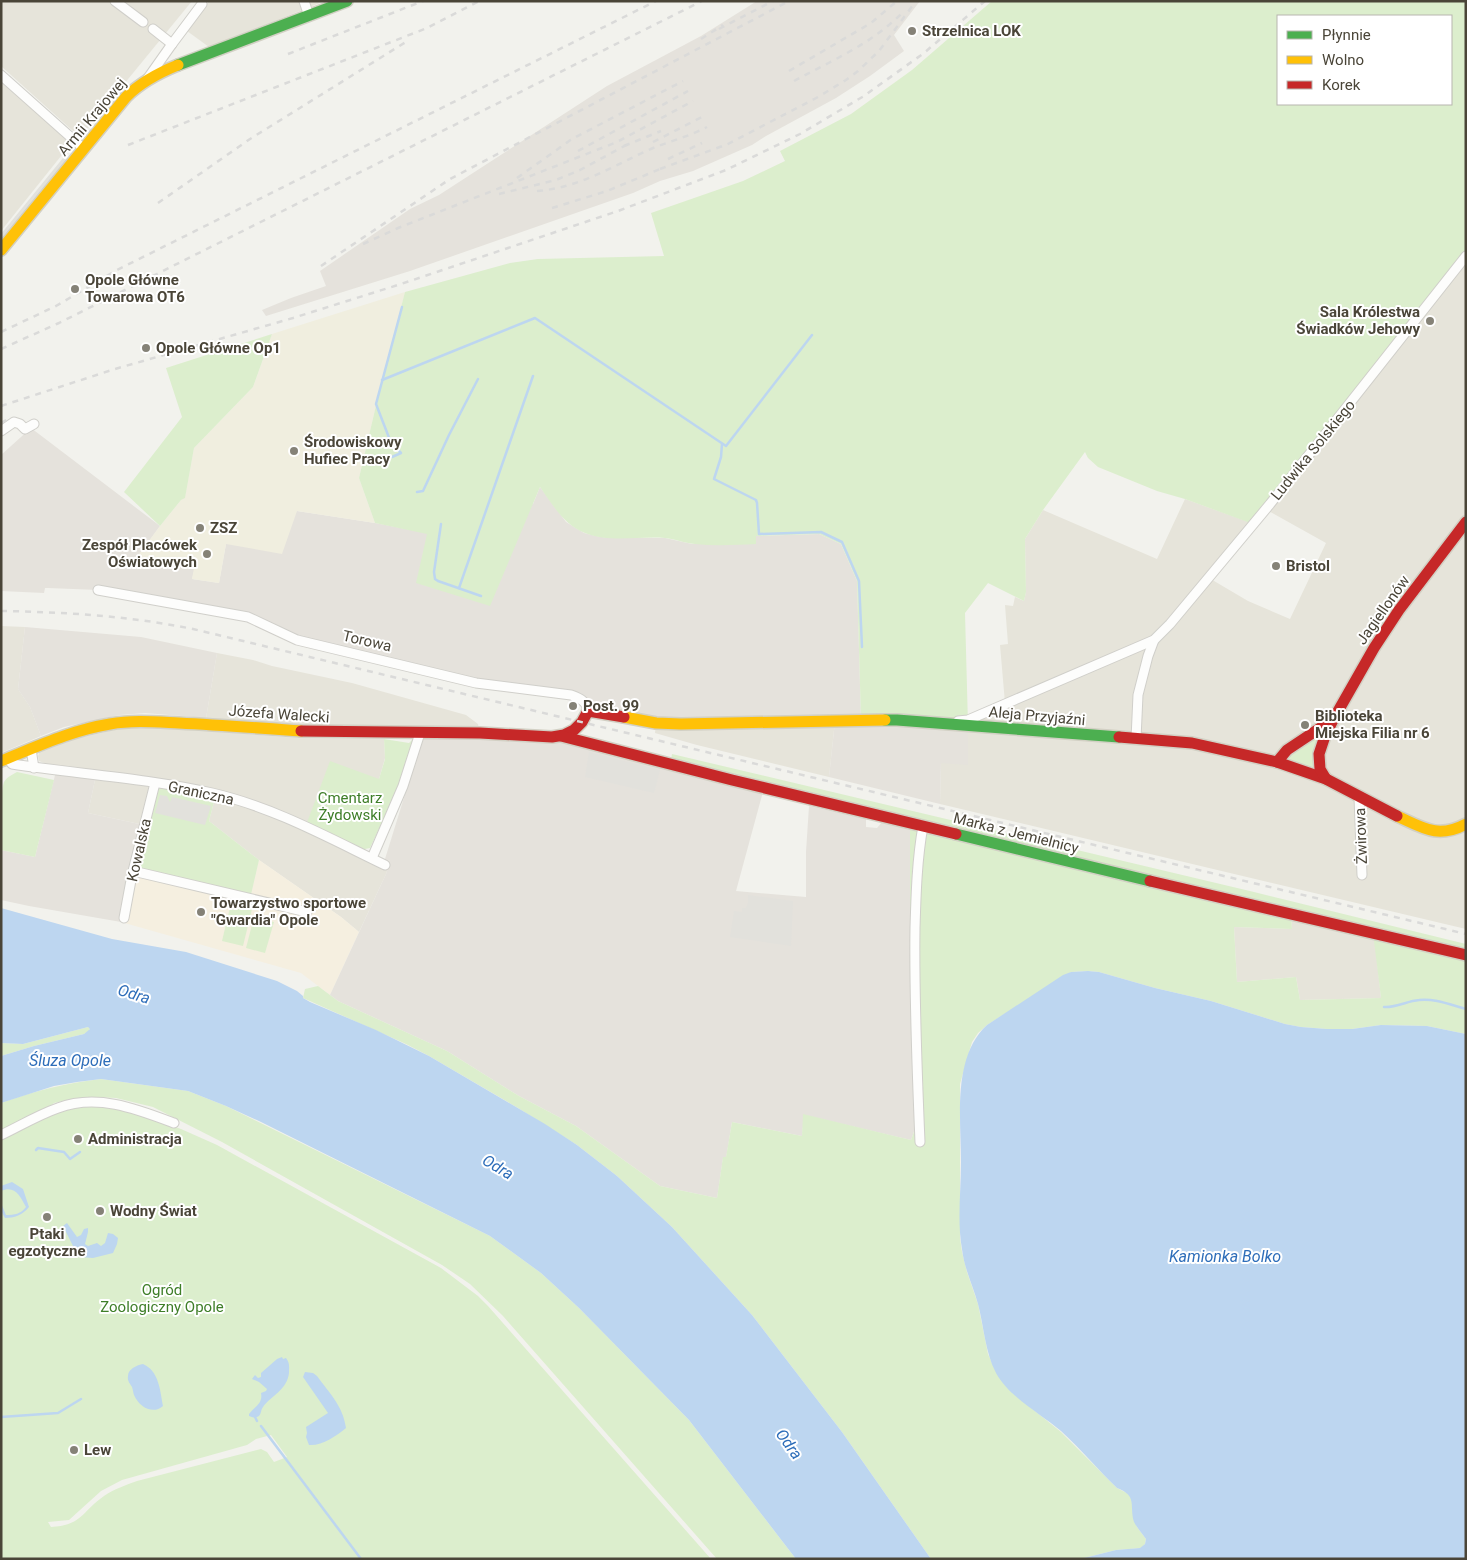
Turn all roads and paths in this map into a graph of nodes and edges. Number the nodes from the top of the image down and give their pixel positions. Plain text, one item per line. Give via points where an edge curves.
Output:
1 (115, 1) edge
2 (304, 1) edge
3 (347, 1) edge
4 (202, 4) dead end
5 (309, 16) junction
6 (143, 22) dead end
7 (153, 30) dead end
8 (172, 44) junction
9 (1, 75) edge
10 (148, 78) junction
11 (84, 149) junction
12 (1, 250) edge
13 (1466, 256) edge
14 (34, 424) dead end
15 (1, 430) edge
16 (1466, 522) edge
17 (98, 590) dead end
18 (1154, 640) junction
19 (588, 711) junction
20 (1333, 720) junction
21 (944, 723) junction
22 (420, 733) junction
23 (561, 736) junction
24 (1136, 739) junction
25 (31, 749) junction
26 (5, 760) edge
27 (1278, 762) junction
28 (34, 768) junction
29 (1326, 779) junction
30 (154, 783) junction
31 (1360, 798) junction
32 (1466, 824) edge
33 (923, 826) junction
34 (372, 858) junction
35 (385, 865) dead end
36 (133, 871) junction
37 (1362, 875) dead end
38 (307, 912) dead end
39 (124, 918) dead end
40 (1466, 955) edge
41 (174, 1124) dead end
42 (1, 1135) edge
43 (920, 1142) dead end

1 - 6 street
2 - 5 street
3 - 5 street, Armii Krajowej
4 - 8 street
5 - 10 street, Armii Krajowej
7 - 8 street
8 - 10 street
9 - 11 street
10 - 11 street, Armii Krajowej via 126,97
11 - 12 street, Armii Krajowej
13 - 18 street, Ludwika Solskiego via 1270,504
14 - 15 street via 25,429 14,422
16 - 20 street, Jagiellonów via 1399,610
17 - 19 street, Torowa via 248,617 298,640 476,683 571,695 585,702
18 - 21 street, Ludwika Solskiego via 968,720
18 - 24 street, Ludwika Solskiego via 1138,694
19 - 21 street, Aleja Przyjaźni via 681,724 897,720
19 - 23 street via 574,730
20 - 27 street, Jagiellonów via 1286,750
20 - 29 street, Jagiellonów via 1319,754 1320,769
21 - 24 street, Aleja Przyjaźni
22 - 23 street, Józefa Walecki
22 - 25 street, Józefa Walecki via 309,732 133,721 80,731
22 - 34 street via 403,786
23 - 33 street, Marka z Jemielnicy
24 - 27 street, Aleja Przyjaźni via 1192,743
25 - 26 street, Józefa Walecki
25 - 28 street
26 - 28 street, Graniczna
27 - 29 street, Aleja Przyjaźni
28 - 30 street, Graniczna
29 - 31 street, Aleja Przyjaźni
30 - 34 street, Graniczna via 213,793 254,806
30 - 36 street, Kowalska
31 - 32 street, Aleja Przyjaźni via 1427,830 1449,831
31 - 37 street, Żwirowa
33 - 40 street, Marka z Jemielnicy
33 - 43 street via 915,960
34 - 35 street, Graniczna
36 - 38 street
36 - 39 street, Kowalska
41 - 42 street via 124,1105 94,1102 70,1104

